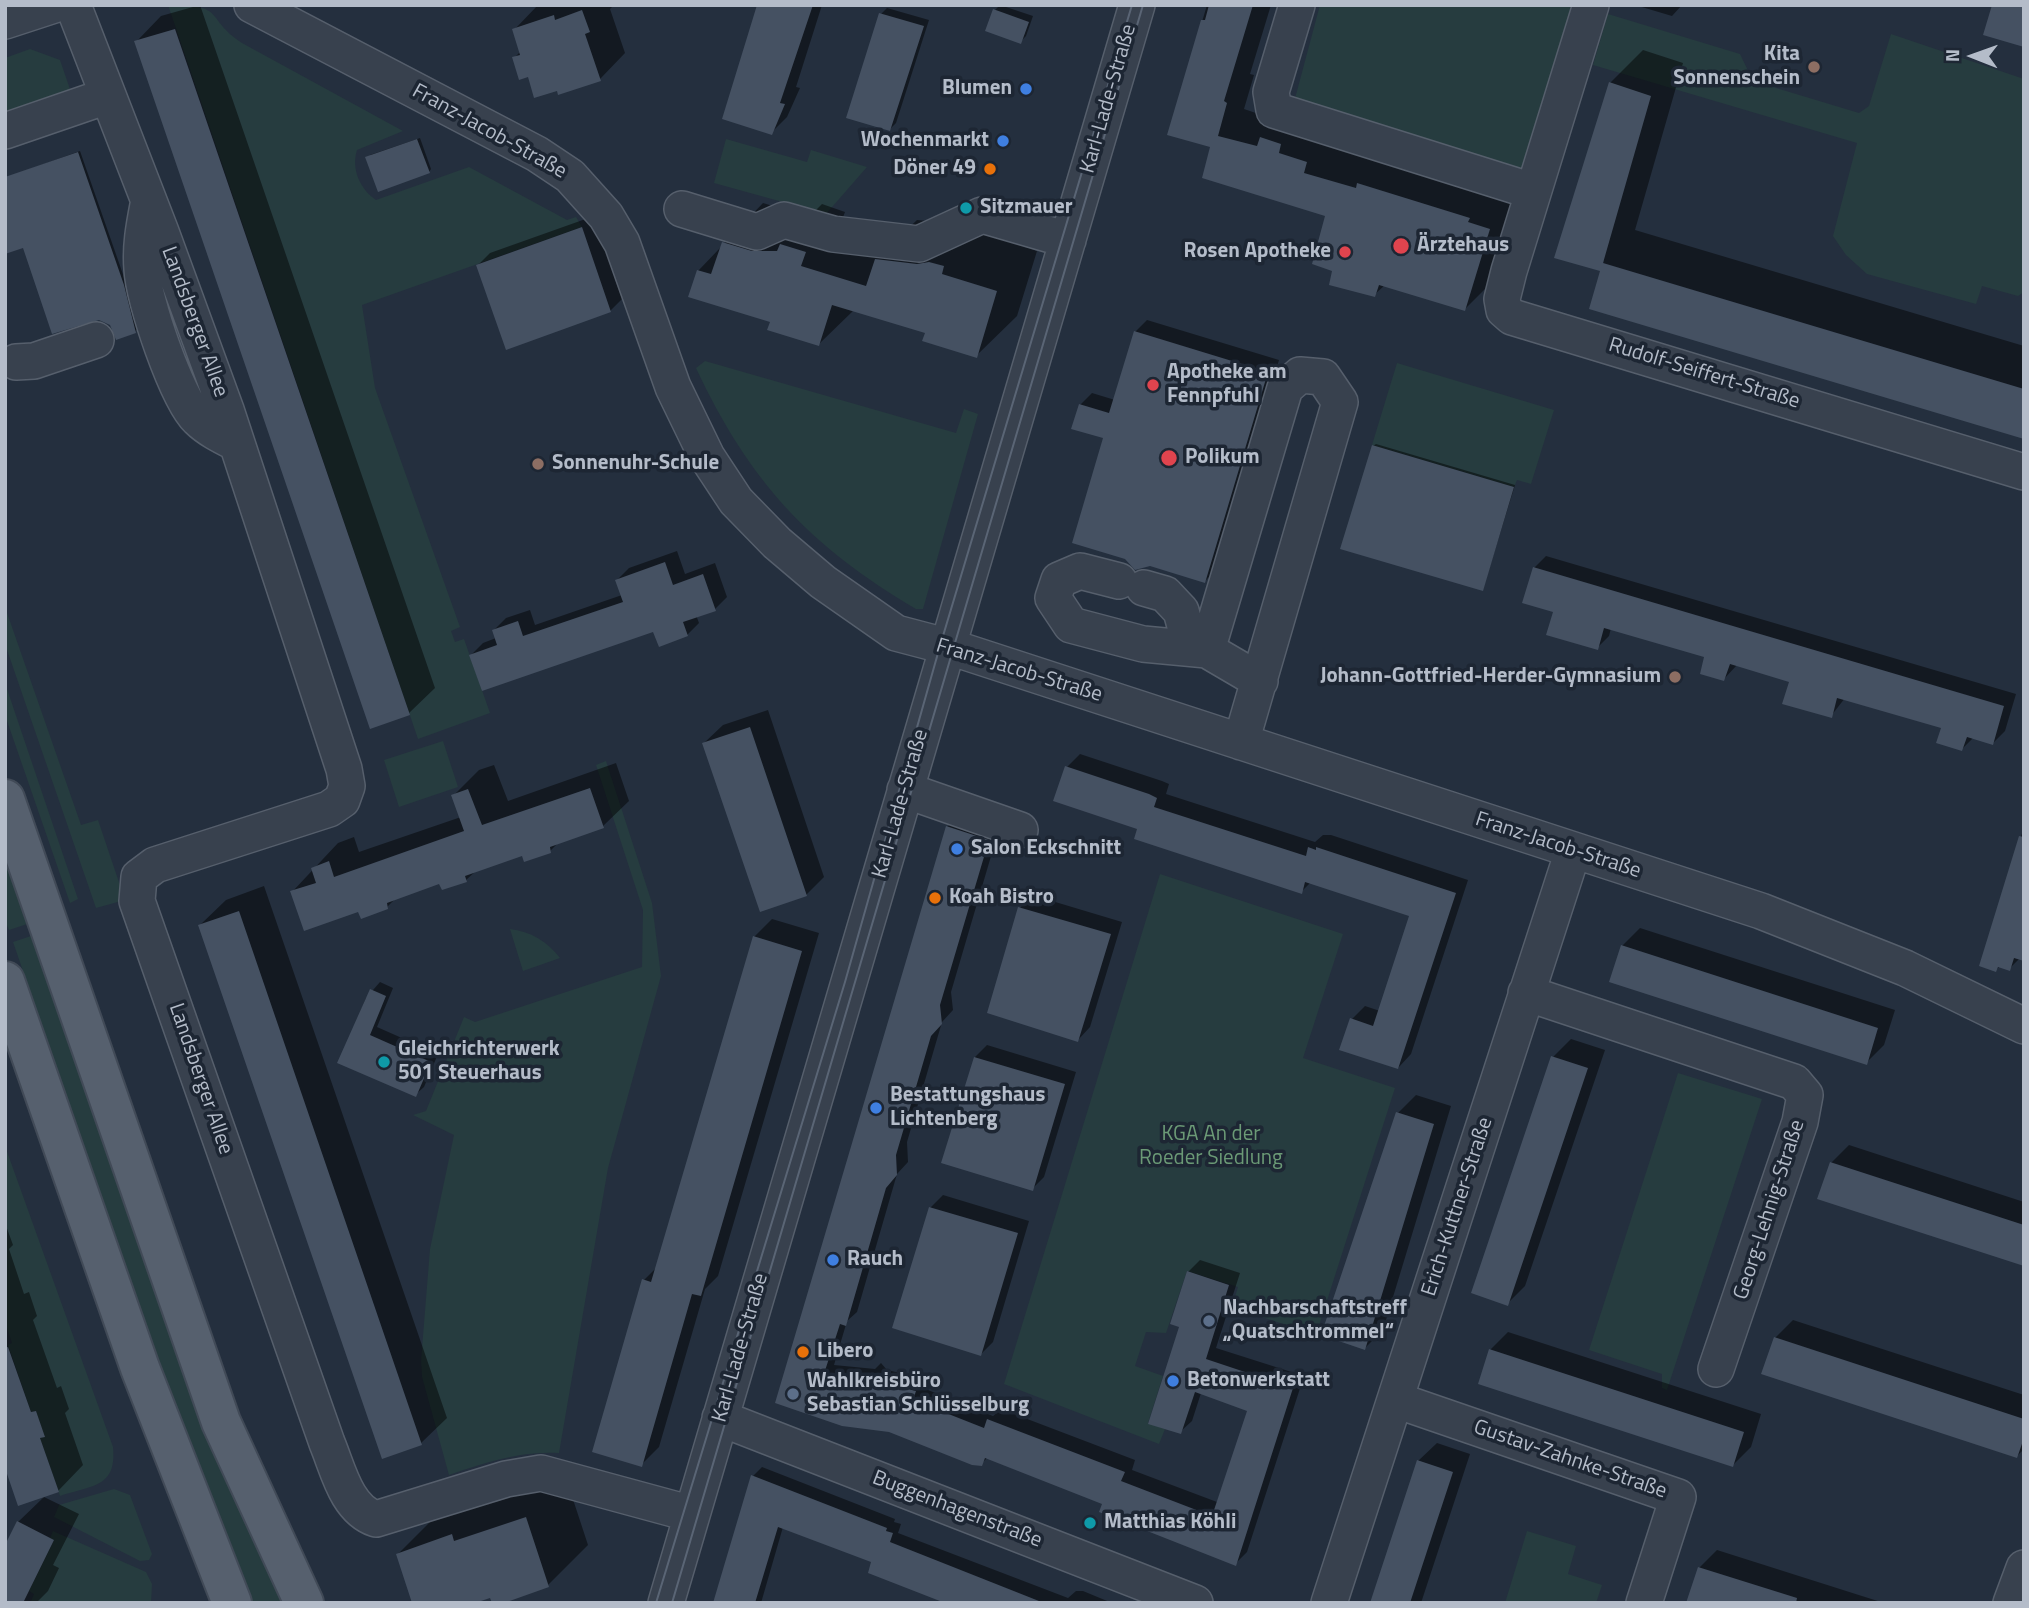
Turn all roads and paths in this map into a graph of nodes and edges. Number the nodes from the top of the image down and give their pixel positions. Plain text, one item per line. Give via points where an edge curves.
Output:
1 (54, 5) edge
2 (72, 5) edge
3 (252, 5) edge
4 (1137, 5) edge
5 (1297, 5) edge
6 (1591, 5) edge
7 (5, 21) edge
8 (107, 96) junction
9 (5, 131) edge
10 (1532, 191) junction
11 (682, 209) dead end
12 (1068, 240) junction
13 (96, 340) dead end
14 (16, 362) dead end
15 (2024, 472) edge
16 (948, 647) junction
17 (1207, 650) junction
18 (1260, 681) junction
19 (1241, 742) junction
20 (905, 790) junction
21 (5, 799) edge
22 (1020, 830) dead end
23 (1573, 851) junction
24 (5, 981) edge
25 (1526, 993) junction
26 (2024, 1026) edge
27 (1716, 1369) dead end
28 (1396, 1400) junction
29 (720, 1418) junction
30 (692, 1514) junction
31 (2024, 1568) edge
32 (232, 1603) edge
33 (304, 1603) edge
34 (666, 1603) edge
35 (1195, 1603) edge
36 (1329, 1603) edge
37 (1644, 1603) edge
38 (2011, 1603) edge

1 - 7 street
2 - 8 street, Landsberger Allee
3 - 16 street, Franz-Jacob-Straße via 537,154 570,176 606,216 622,243 673,387 720,481 736,501 823,582 896,633
4 - 12 street, Karl-Lade-Straße
5 - 10 street via 1271,92 1274,110
6 - 10 street, Rudolf-Seiffert-Straße
8 - 9 street
8 - 30 street, Landsberger Allee via 148,205 141,246 145,293 182,398 197,419 234,442 325,706 347,786 342,800 329,809 250,849 155,864 139,877 137,901 327,1443 353,1505 376,1519 506,1479 541,1473
10 - 15 street, Rudolf-Seiffert-Straße via 1502,299 1504,310 1513,317
11 - 12 street via 757,232 784,219 833,234 919,244 982,215
12 - 16 street, Karl-Lade-Straße
13 - 14 street
16 - 19 street, Franz-Jacob-Straße
16 - 20 street, Karl-Lade-Straße
17 - 17 street via 1143,644 1070,625 1053,598 1059,580 1080,571 1165,594 1181,611 1188,637
17 - 18 street
17 - 18 street via 1285,388 1300,375 1323,377 1340,402
18 - 19 street
19 - 23 street, Franz-Jacob-Straße
20 - 22 street
20 - 29 street, Karl-Lade-Straße
21 - 33 main road via 221,1422
23 - 25 street, Erich-Kuttner-Straße
23 - 26 street, Franz-Jacob-Straße via 1761,911 1905,968
24 - 32 main road via 140,1368
25 - 27 street, Georg-Lehnig-Straße via 1794,1082 1805,1095 1800,1122
25 - 28 street, Erich-Kuttner-Straße
28 - 36 street, Erich-Kuttner-Straße
28 - 37 street, Gustav-Zahnke-Straße via 1678,1497
29 - 30 street, Karl-Lade-Straße
29 - 35 street, Buggenhagenstraße
30 - 34 street, Karl-Lade-Straße
31 - 38 street

